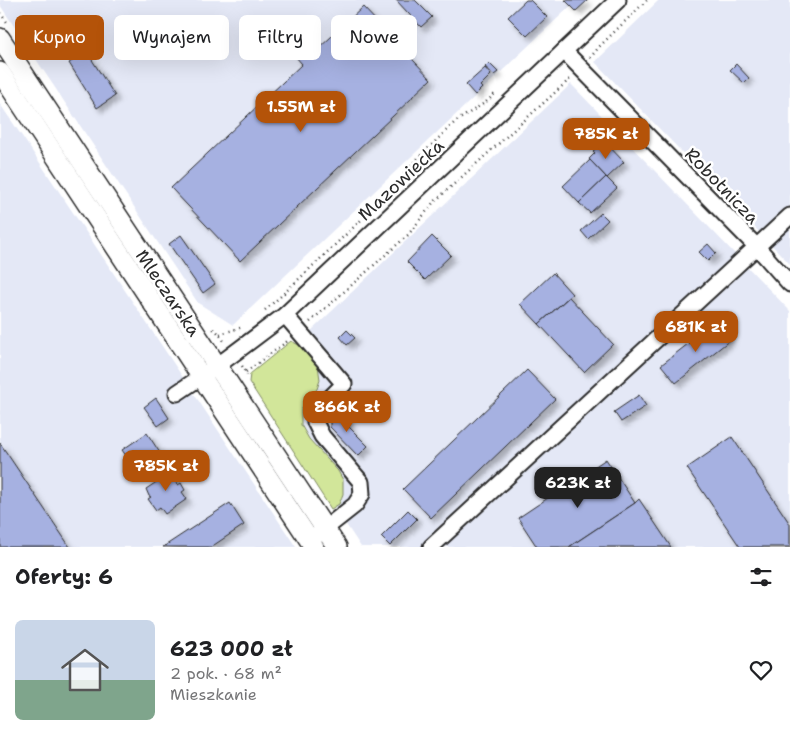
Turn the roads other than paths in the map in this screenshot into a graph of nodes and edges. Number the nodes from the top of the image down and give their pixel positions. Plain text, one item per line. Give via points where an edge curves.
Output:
1 (618, 0) edge
2 (0, 38) edge
3 (564, 51) junction
4 (0, 72) edge
5 (790, 216) edge
6 (756, 247) junction
7 (790, 284) edge
8 (285, 315) junction
9 (209, 371) junction
10 (177, 393) dead end
11 (316, 539) edge
12 (337, 547) edge
13 (431, 547) edge

1 - 3 street, Mazowiecka
2 - 9 main road, Mleczarska
3 - 6 street, Robotnicza
3 - 8 street, Mazowiecka
4 - 9 main road, Mleczarska
5 - 6 street
6 - 7 street, Robotnicza
6 - 13 street
8 - 9 street, Mazowiecka
8 - 11 street via 344,384 318,411 315,422 322,436 361,482 362,494 355,506
9 - 10 street, Mazowiecka
9 - 11 main road, Mleczarska
11 - 12 main road, Mleczarska

